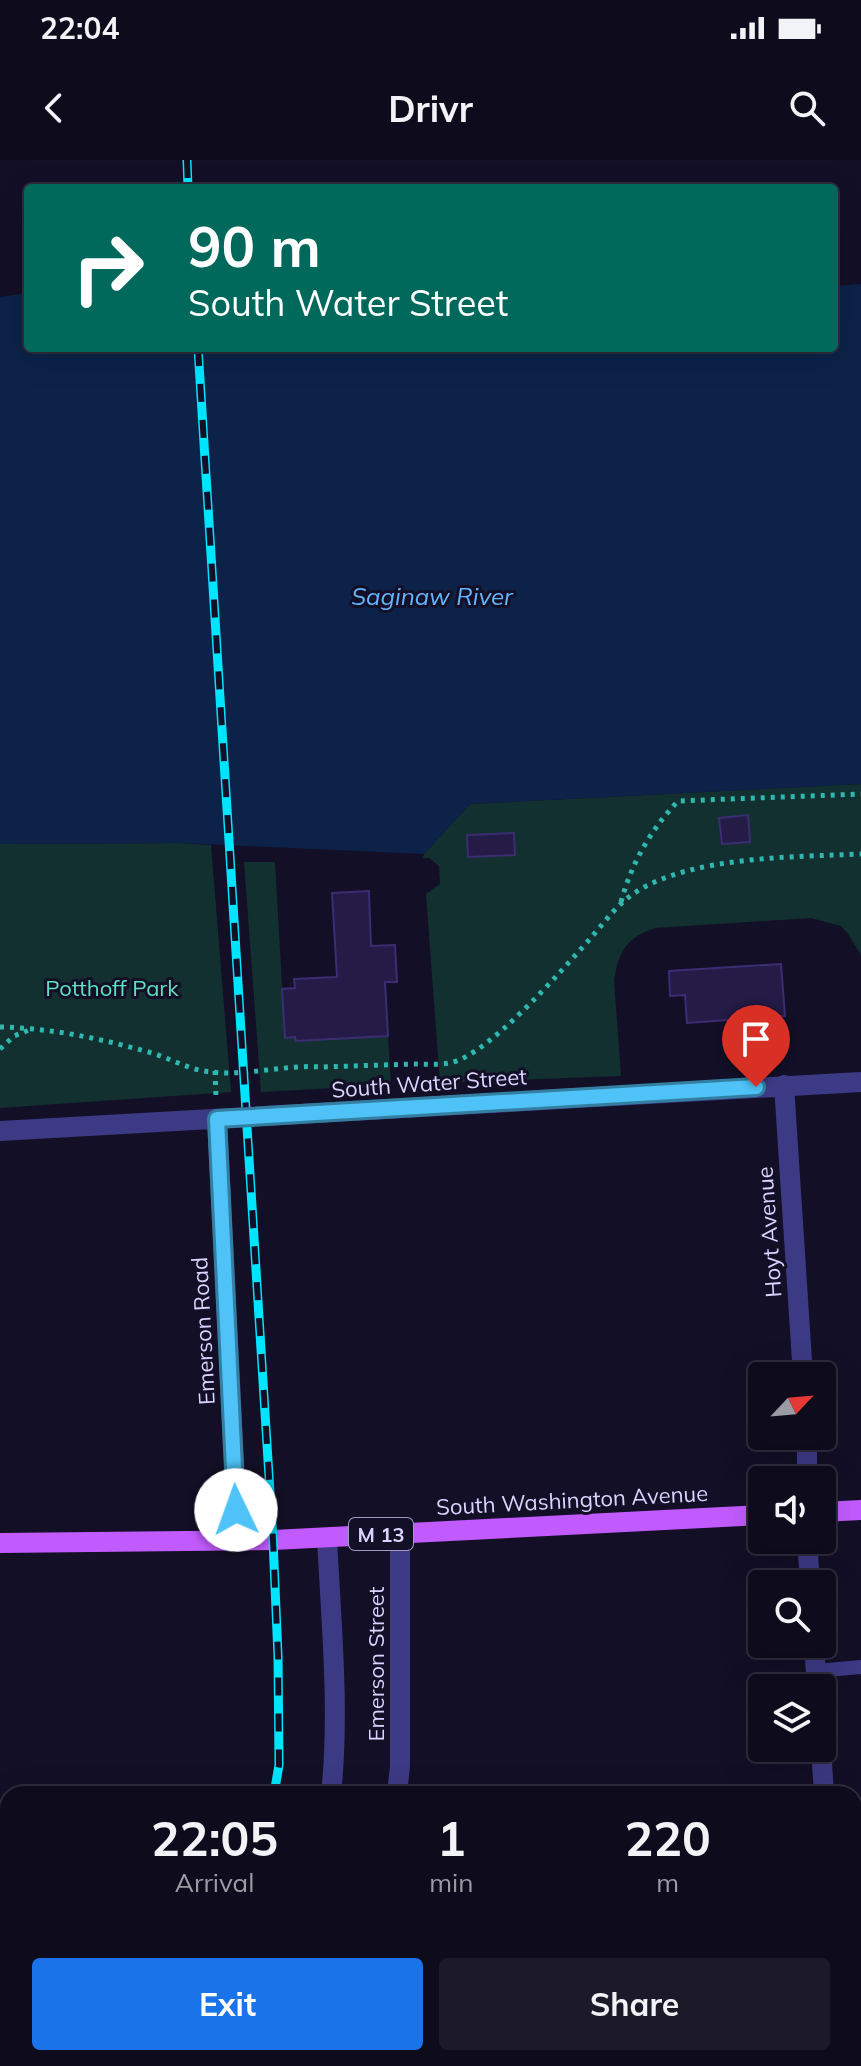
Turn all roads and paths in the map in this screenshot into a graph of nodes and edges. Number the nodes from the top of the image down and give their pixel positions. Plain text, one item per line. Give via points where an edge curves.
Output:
1 (861, 794) edge
2 (861, 854) edge
3 (621, 903) junction
4 (0, 1027) edge
5 (33, 1029) junction
6 (0, 1049) edge
7 (861, 1082) edge
8 (784, 1085) junction
9 (217, 1119) junction
10 (0, 1131) edge
11 (802, 1362) edge
12 (861, 1510) edge
13 (836, 1511) edge
14 (748, 1516) edge
15 (400, 1533) junction
16 (327, 1538) junction
17 (238, 1542) junction
18 (0, 1543) edge
19 (861, 1667) edge
20 (836, 1674) edge
21 (822, 1762) edge
22 (332, 1786) edge
23 (398, 1786) edge
24 (823, 1786) edge

1 - 3 path via 678,801 646,840
2 - 3 path via 703,866 672,874
3 - 5 path via 501,1032 451,1063 227,1073 198,1070 106,1041
4 - 5 path
5 - 6 path
7 - 8 street, South Water Street
8 - 9 street, South Water Street
8 - 11 street, Hoyt Avenue
9 - 10 street, South Water Street
9 - 17 street, Emerson Road
12 - 13 main road
14 - 15 main road, South Washington Avenue / M 13
15 - 16 main road, South Washington Avenue / M 13
15 - 23 street, Emerson Street
16 - 17 main road, South Washington Avenue / M 13
16 - 22 street, Emerson Street
17 - 18 main road, South Washington Avenue / M 13
19 - 20 lane
21 - 24 street

